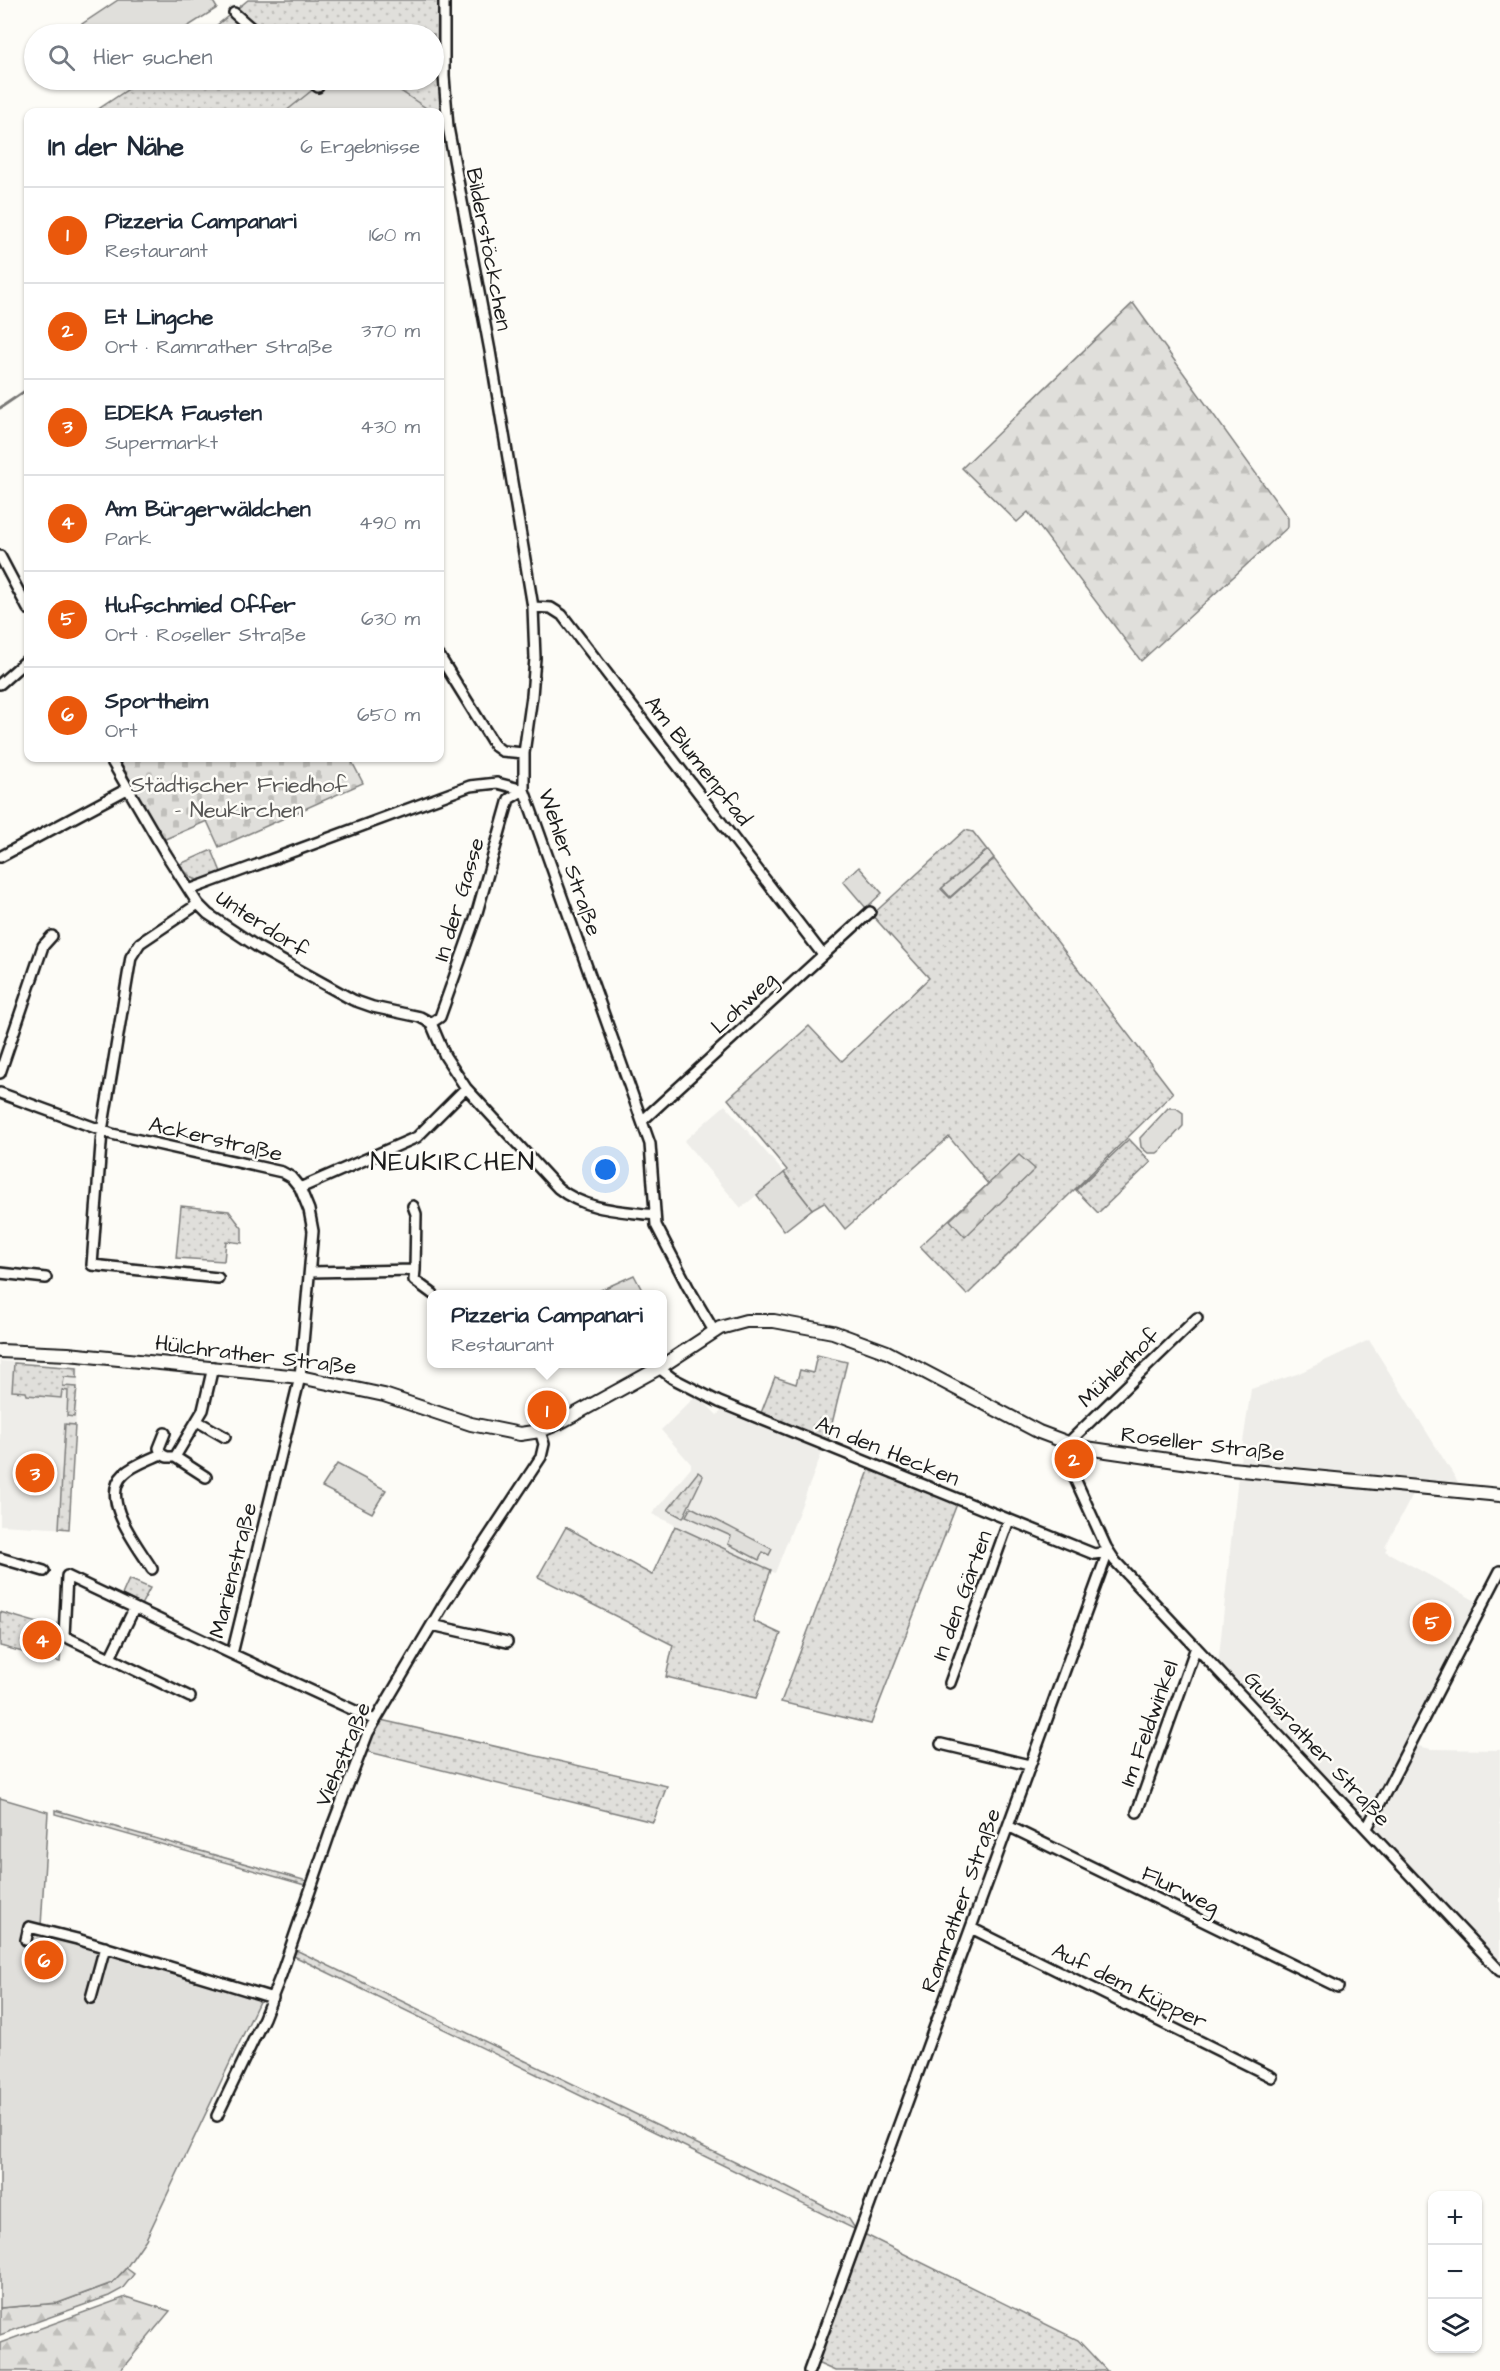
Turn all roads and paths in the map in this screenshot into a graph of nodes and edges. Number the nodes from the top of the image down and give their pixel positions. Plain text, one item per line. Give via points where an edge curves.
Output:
1 (444, 0) edge
2 (234, 13) dead end
3 (247, 24) edge
4 (516, 504) joint
5 (0, 556) edge
6 (24, 601) edge
7 (533, 607) junction
8 (24, 663) edge
9 (444, 664) edge
10 (450, 674) junction
11 (444, 678) edge
12 (0, 684) edge
13 (524, 753) junction
14 (112, 762) edge
15 (127, 789) junction
16 (524, 790) junction
17 (0, 857) edge
18 (189, 890) junction
19 (198, 904) junction
20 (870, 912) dead end
21 (52, 936) dead end
22 (823, 955) junction
23 (431, 1023) junction
24 (0, 1073) edge
25 (466, 1088) junction
26 (0, 1093) edge
27 (642, 1121) junction
28 (102, 1131) junction
29 (300, 1188) junction
30 (413, 1206) dead end
31 (654, 1215) junction
32 (415, 1270) junction
33 (310, 1272) junction
34 (0, 1273) edge
35 (46, 1278) dead end
36 (218, 1278) dead end
37 (428, 1290) edge
38 (1197, 1318) dead end
39 (714, 1331) junction
40 (0, 1344) edge
41 (0, 1351) edge
42 (68, 1354) junction
43 (667, 1363) edge
44 (213, 1367) junction
45 (659, 1368) joint
46 (300, 1377) junction
47 (197, 1421) junction
48 (540, 1431) junction
49 (165, 1433) dead end
50 (225, 1437) dead end
51 (1067, 1444) junction
52 (161, 1454) junction
53 (175, 1456) junction
54 (206, 1477) dead end
55 (1500, 1494) edge
56 (1009, 1520) junction
57 (1108, 1552) junction
58 (0, 1558) edge
59 (152, 1569) dead end
60 (44, 1571) dead end
61 (1500, 1571) edge
62 (134, 1609) junction
63 (432, 1625) junction
64 (507, 1642) dead end
65 (1196, 1647) junction
66 (232, 1654) junction
67 (110, 1658) junction
68 (950, 1683) dead end
69 (190, 1697) dead end
70 (375, 1720) junction
71 (941, 1744) dead end
72 (1029, 1765) junction
73 (1137, 1812) dead end
74 (1008, 1826) junction
75 (1367, 1827) junction
76 (970, 1928) junction
77 (26, 1940) dead end
78 (105, 1947) junction
79 (1500, 1971) edge
80 (1338, 1987) dead end
81 (91, 1998) dead end
82 (273, 1998) junction
83 (1272, 2077) dead end
84 (217, 2116) dead end
85 (809, 2371) edge

1 - 4 street, Bilderstöckchen via 448,128
2 - 3 street
4 - 7 street, Wehler Straße
5 - 6 street
7 - 13 street, Wehler Straße via 535,670
7 - 22 street, Am Blumenpfad via 550,608 562,615
8 - 12 street
9 - 10 street
10 - 11 street
10 - 13 street via 495,746 502,751
13 - 16 street, Wehler Straße
14 - 15 street, Unterdorf
15 - 17 street
15 - 18 street, Unterdorf
16 - 18 street via 497,783 470,786
16 - 23 street, In der Gasse via 509,799 472,928 440,1017
16 - 27 street, Wehler Straße
18 - 19 street, Unterdorf
19 - 23 street, Unterdorf via 242,937 353,1000
19 - 28 street via 140,943 132,953
20 - 22 street, Lohweg
21 - 24 street via 43,946
22 - 27 street, Lohweg
23 - 25 street via 445,1056
25 - 29 street, Ackerstraße via 417,1137
25 - 31 street via 552,1182 572,1198 592,1206
26 - 28 street, Ackerstraße
27 - 31 street, Wehler Straße via 651,1148
28 - 29 street, Ackerstraße via 282,1172
28 - 36 street via 92,1265
29 - 33 street, Marienstraße via 312,1224
30 - 32 street
31 - 39 street via 677,1267
32 - 33 street
32 - 37 street via 414,1280
33 - 46 street, Marienstraße
34 - 35 street
38 - 51 street, Mühlenhof
39 - 43 street, Roseller Straße
39 - 51 street, Roseller Straße via 738,1322 761,1320 841,1335 899,1357
40 - 42 street, Hülchrather Straße
41 - 42 street, Hülchrather Straße
42 - 44 street, Hülchrather Straße
44 - 46 street, Hülchrather Straße
44 - 47 street
45 - 48 street, Roseller Straße
45 - 56 street, An den Hecken via 719,1402
46 - 48 street, Hülchrather Straße via 397,1398 499,1431
46 - 66 street, Marienstraße
47 - 50 street
47 - 53 street
48 - 63 street, Viehstraße via 544,1444 541,1457
49 - 52 street via 159,1448
51 - 55 street, Roseller Straße via 1221,1468
51 - 57 street via 1068,1464
52 - 53 street
52 - 59 street via 125,1473 114,1494 116,1509
53 - 54 street
56 - 57 street, An den Hecken via 1094,1554
56 - 68 street, In den Gärten
57 - 65 street, Gubisrather Straße
57 - 72 street, Ramrather Straße
58 - 60 street
61 - 75 street
62 - 66 street
62 - 67 street
62 - 67 street via 67,1576 64,1636
63 - 64 street
63 - 70 street, Viehstraße
65 - 73 street, Im Feldwinkel
65 - 75 street, Gubisrather Straße
66 - 70 street, Marienstraße
67 - 69 street
70 - 82 street, Viehstraße via 361,1747
71 - 72 street
72 - 74 street, Ramrather Straße
74 - 76 street, Ramrather Straße
74 - 80 street, Flurweg
75 - 79 street, Gubisrather Straße
76 - 83 street, Auf dem Küpper
76 - 85 street, Ramrather Straße
77 - 78 street via 29,1927
78 - 81 street
78 - 82 street
82 - 84 street, Viehstraße

